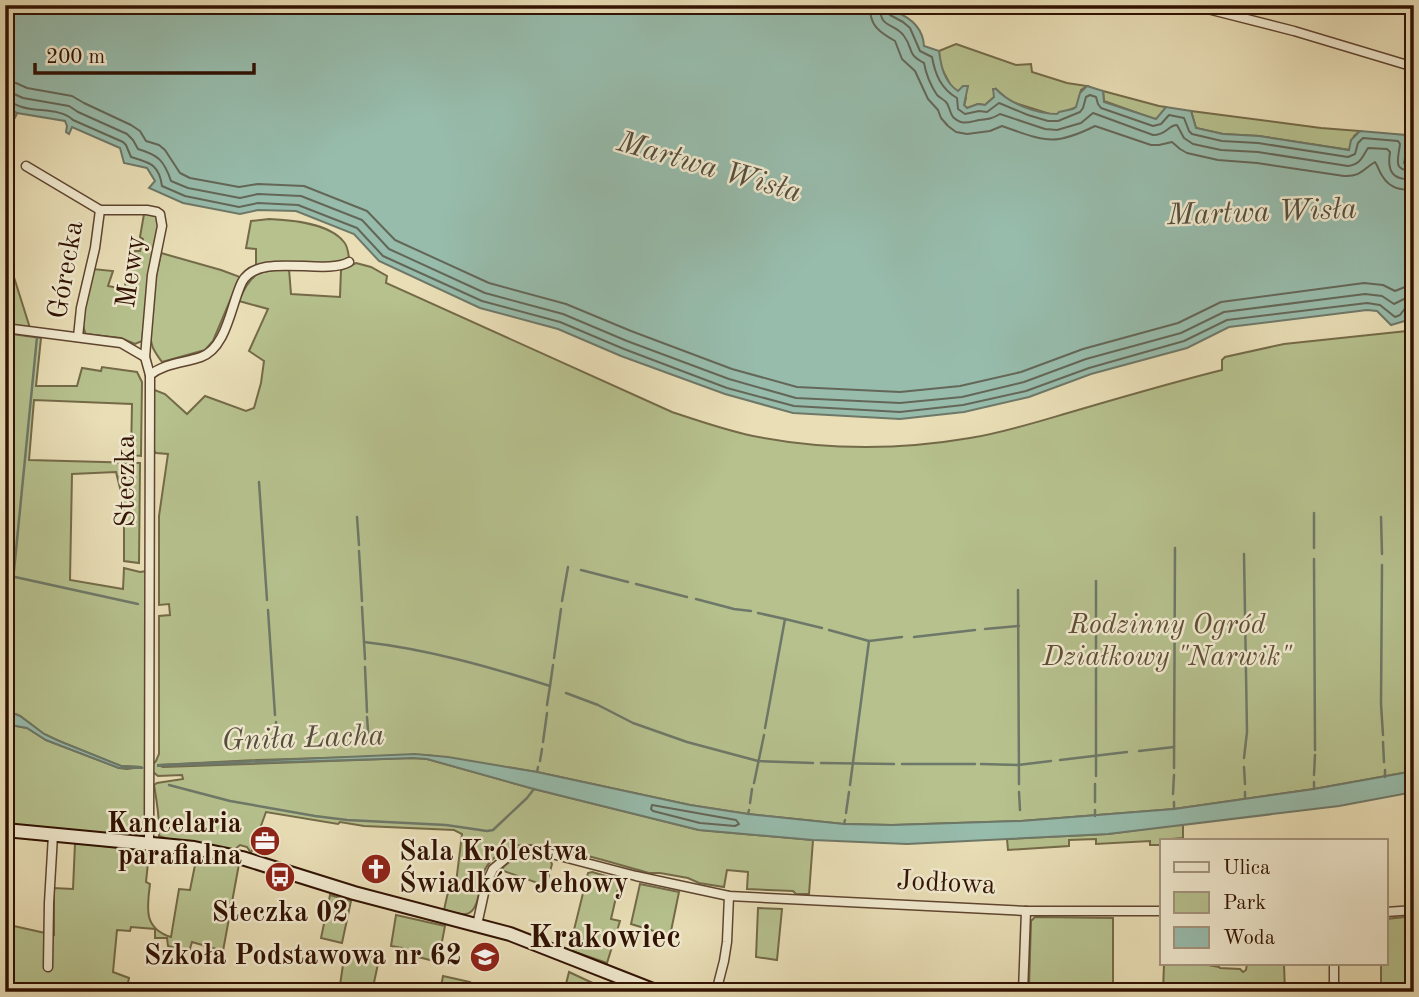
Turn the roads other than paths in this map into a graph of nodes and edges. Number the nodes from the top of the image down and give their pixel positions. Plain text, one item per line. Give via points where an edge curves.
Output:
1 (1192, 5) edge
2 (1414, 67) edge
3 (26, 166) dead end
4 (100, 210) junction
5 (349, 262) dead end
6 (5, 328) edge
7 (78, 337) junction
8 (145, 357) junction
9 (150, 375) junction
10 (5, 830) edge
11 (53, 835) junction
12 (149, 843) junction
13 (729, 896) junction
14 (1414, 910) edge
15 (1026, 911) junction
16 (1160, 911) edge
17 (1388, 912) edge
18 (477, 925) junction
19 (1334, 965) edge
20 (48, 967) dead end
21 (658, 992) edge
22 (716, 992) edge
23 (1023, 992) edge
24 (1334, 992) edge

1 - 2 street
3 - 4 street, Mewy
4 - 7 street, Górecka
4 - 8 street, Mewy via 152,210 161,217
5 - 9 street via 252,272 242,282 213,350
6 - 7 street, Górecka
7 - 8 street, Górecka via 121,344
8 - 9 street
9 - 12 street, Steczka
10 - 11 street
11 - 12 street
11 - 20 street
12 - 18 street via 242,858
13 - 15 street, Jodłowa
13 - 18 street, Jodłowa via 520,851 493,869
13 - 22 street via 727,942
14 - 17 street
15 - 16 street, Jodłowa
15 - 23 street
18 - 21 street
19 - 24 street

